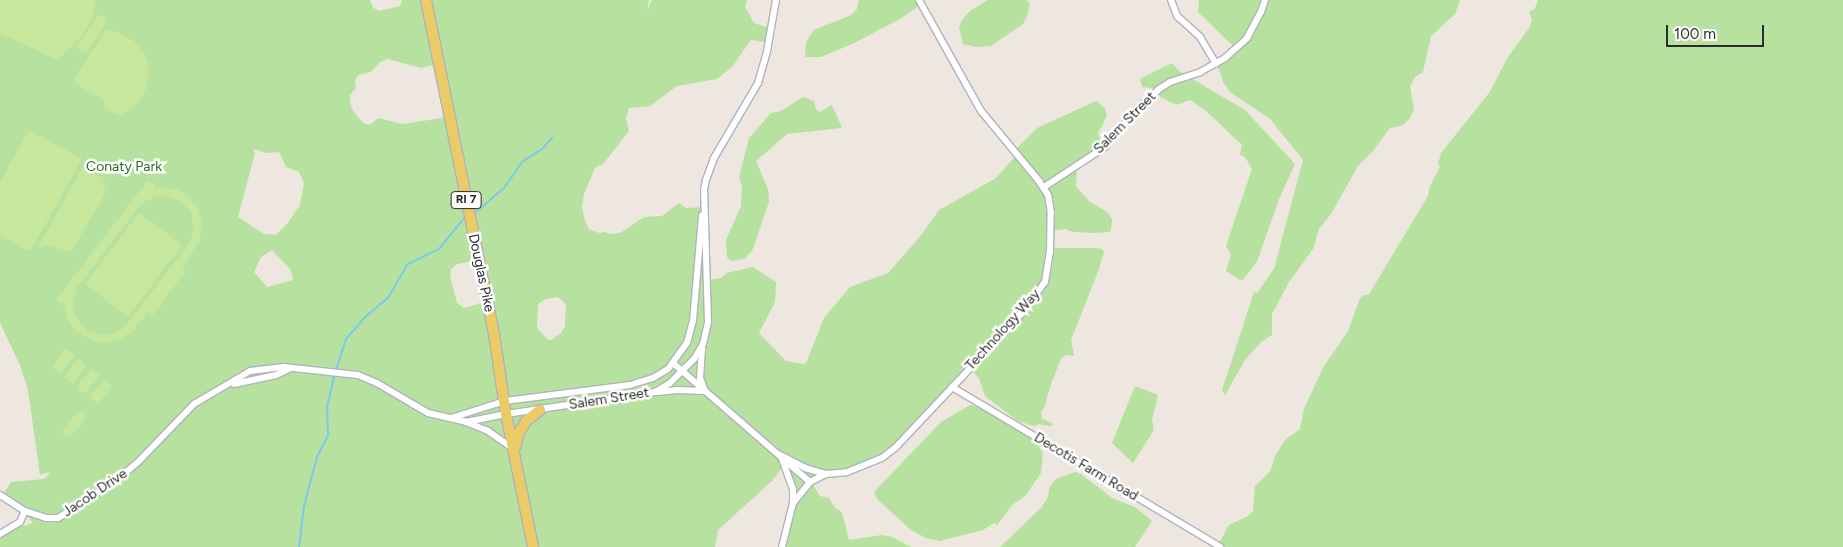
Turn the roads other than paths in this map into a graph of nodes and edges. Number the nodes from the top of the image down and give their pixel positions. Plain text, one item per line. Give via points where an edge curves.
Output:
1 (426, 0) edge
2 (776, 0) edge
3 (919, 0) edge
4 (1171, 0) edge
5 (1265, 0) edge
6 (1216, 64) junction
7 (1044, 187) junction
8 (704, 207) junction
9 (703, 344) junction
10 (673, 363) junction
11 (682, 372) junction
12 (952, 387) junction
13 (706, 391) junction
14 (655, 392) junction
15 (505, 401) junction
16 (540, 410) junction
17 (506, 414) junction
18 (448, 419) junction
19 (466, 422) junction
20 (515, 450) junction
21 (780, 455) junction
22 (826, 474) junction
23 (810, 482) junction
24 (0, 495) edge
25 (793, 502) junction
26 (25, 511) junction
27 (0, 534) edge
28 (533, 547) edge
29 (782, 547) edge
30 (1220, 547) edge

1 - 15 main road, Douglas Pike / RI 7
2 - 8 street, Salem Street via 761,74 709,170
3 - 7 street, Technology Way via 981,111
4 - 6 street via 1177,16 1200,37
5 - 6 street, Salem Street via 1247,38
6 - 7 street, Salem Street via 1159,89 1145,100 1105,146
7 - 12 street, Technology Way via 1052,213 1050,252 1044,282 1023,312
8 - 9 street, Salem Street via 708,322
8 - 10 street, Salem Street via 693,321 687,343
9 - 11 street, Salem Street
9 - 13 street via 700,378
10 - 11 street
10 - 15 street, Salem Street via 652,378 630,385
11 - 13 street
11 - 14 street, Salem Street
12 - 22 street, Technology Way via 889,454 858,470
12 - 30 street, Decotis Farm Road
13 - 14 street
13 - 21 street
14 - 16 street, Salem Street
15 - 17 main road, Douglas Pike / RI 7
15 - 18 street
16 - 17 street, Salem Street
16 - 20 main road via 526,421 518,434
17 - 19 street, Jacob Drive
17 - 20 main road, Douglas Pike / RI 7
18 - 19 street, Jacob Drive
18 - 26 street, Jacob Drive via 428,413 358,375 292,367 250,371 194,404 138,462 113,484 75,509 58,518
19 - 20 street, Jacob Drive via 488,431
20 - 28 main road, Douglas Pike / RI 7
21 - 22 street
21 - 23 street
21 - 25 street via 793,489
22 - 23 street
23 - 25 street
24 - 26 street, Jacob Drive
25 - 29 street
26 - 27 street via 20,522

